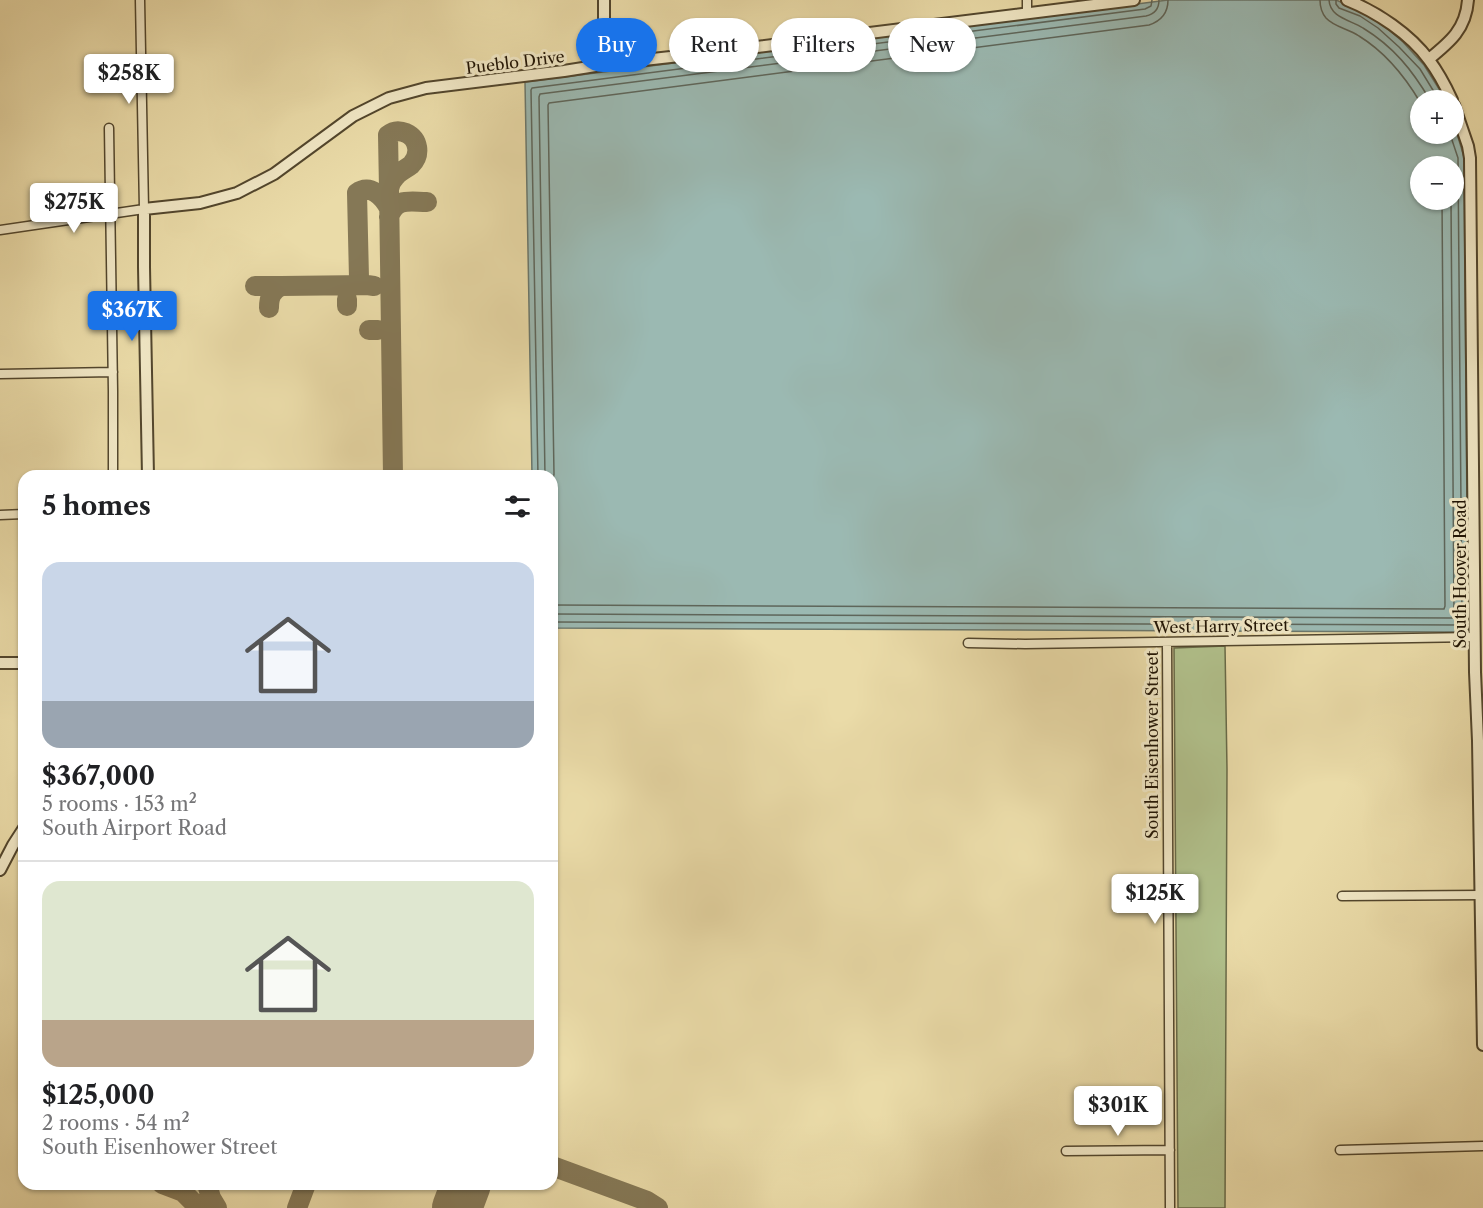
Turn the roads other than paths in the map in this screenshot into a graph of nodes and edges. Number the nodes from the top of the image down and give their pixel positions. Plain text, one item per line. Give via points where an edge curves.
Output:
1 (140, 0) edge
2 (604, 0) edge
3 (1027, 0) edge
4 (1134, 0) edge
5 (1347, 0) edge
6 (1468, 0) edge
7 (1027, 13) junction
8 (604, 18) edge
9 (657, 59) edge
10 (1429, 59) junction
11 (576, 69) edge
12 (1446, 90) edge
13 (109, 128) dead end
14 (1464, 135) edge
15 (144, 209) junction
16 (110, 215) junction
17 (0, 230) edge
18 (113, 372) junction
19 (0, 374) edge
20 (113, 470) edge
21 (148, 470) edge
22 (0, 514) edge
23 (18, 514) edge
24 (1475, 638) junction
25 (1167, 642) junction
26 (968, 643) dead end
27 (0, 663) edge
28 (18, 663) edge
29 (18, 837) edge
30 (0, 870) edge
31 (1481, 895) junction
32 (1342, 896) dead end
33 (1483, 1045) edge
34 (1483, 1146) edge
35 (1170, 1150) junction
36 (1340, 1150) dead end
37 (1066, 1151) dead end
38 (1170, 1208) edge

1 - 15 street
2 - 8 street
3 - 7 street
4 - 7 street, Pueblo Drive
5 - 10 street via 1384,19
6 - 10 street via 1461,28
7 - 9 street, Pueblo Drive
10 - 12 street, South Hoover Road
11 - 15 street, Pueblo Drive via 426,88 389,98 353,116 274,174 237,193 200,203
13 - 16 street
14 - 24 street, South Hoover Road via 1470,158
15 - 16 street, Pueblo Drive
15 - 21 street
16 - 17 street, Pueblo Drive
16 - 18 street
18 - 19 street
18 - 20 street
22 - 23 street
24 - 25 street, West Harry Street
24 - 31 street, South Hoover Road
25 - 26 street, West Harry Street
25 - 35 street, South Eisenhower Street
27 - 28 street
29 - 30 street
31 - 32 street
31 - 33 street, South Hoover Road
34 - 36 street
35 - 37 street
35 - 38 street, South Eisenhower Street

